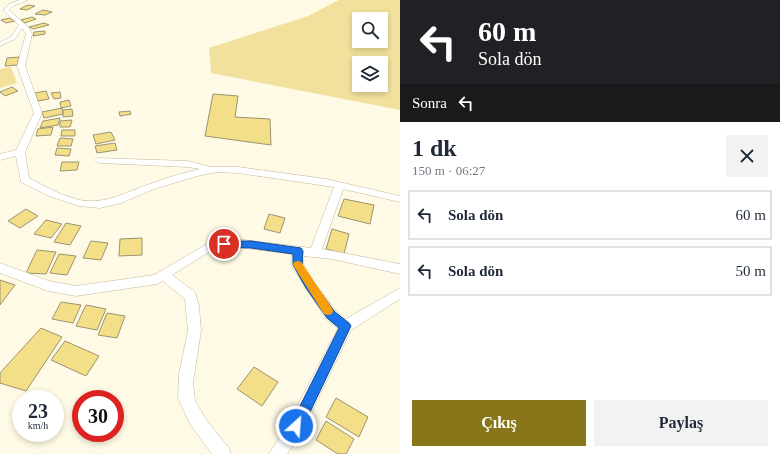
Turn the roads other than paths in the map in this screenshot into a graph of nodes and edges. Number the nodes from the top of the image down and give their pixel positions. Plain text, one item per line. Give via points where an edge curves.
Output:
1 (25, 0) edge
2 (22, 24) junction
3 (0, 44) edge
4 (20, 152) junction
5 (0, 156) edge
6 (100, 160) dead end
7 (210, 170) junction
8 (340, 185) junction
9 (400, 199) edge
10 (298, 251) junction
11 (315, 253) junction
12 (0, 268) edge
13 (400, 269) edge
14 (163, 275) junction
15 (400, 293) edge
16 (346, 326) junction
17 (223, 454) edge
18 (277, 454) edge

1 - 2 street via 11,5 6,10
2 - 3 street via 13,38
2 - 4 street via 29,34 21,66 38,113
4 - 5 street
4 - 7 street via 24,180 83,204 100,205 117,201 153,186
6 - 7 street via 188,164
7 - 8 street via 238,170
8 - 9 street
8 - 11 street
10 - 11 street
10 - 14 street via 236,243 212,245
10 - 16 street via 298,265 310,285 331,315
11 - 13 street
12 - 14 street via 48,286 76,291 157,279
14 - 17 street via 191,296 194,336 186,372 186,399 209,440
15 - 16 street
16 - 18 street via 296,426

